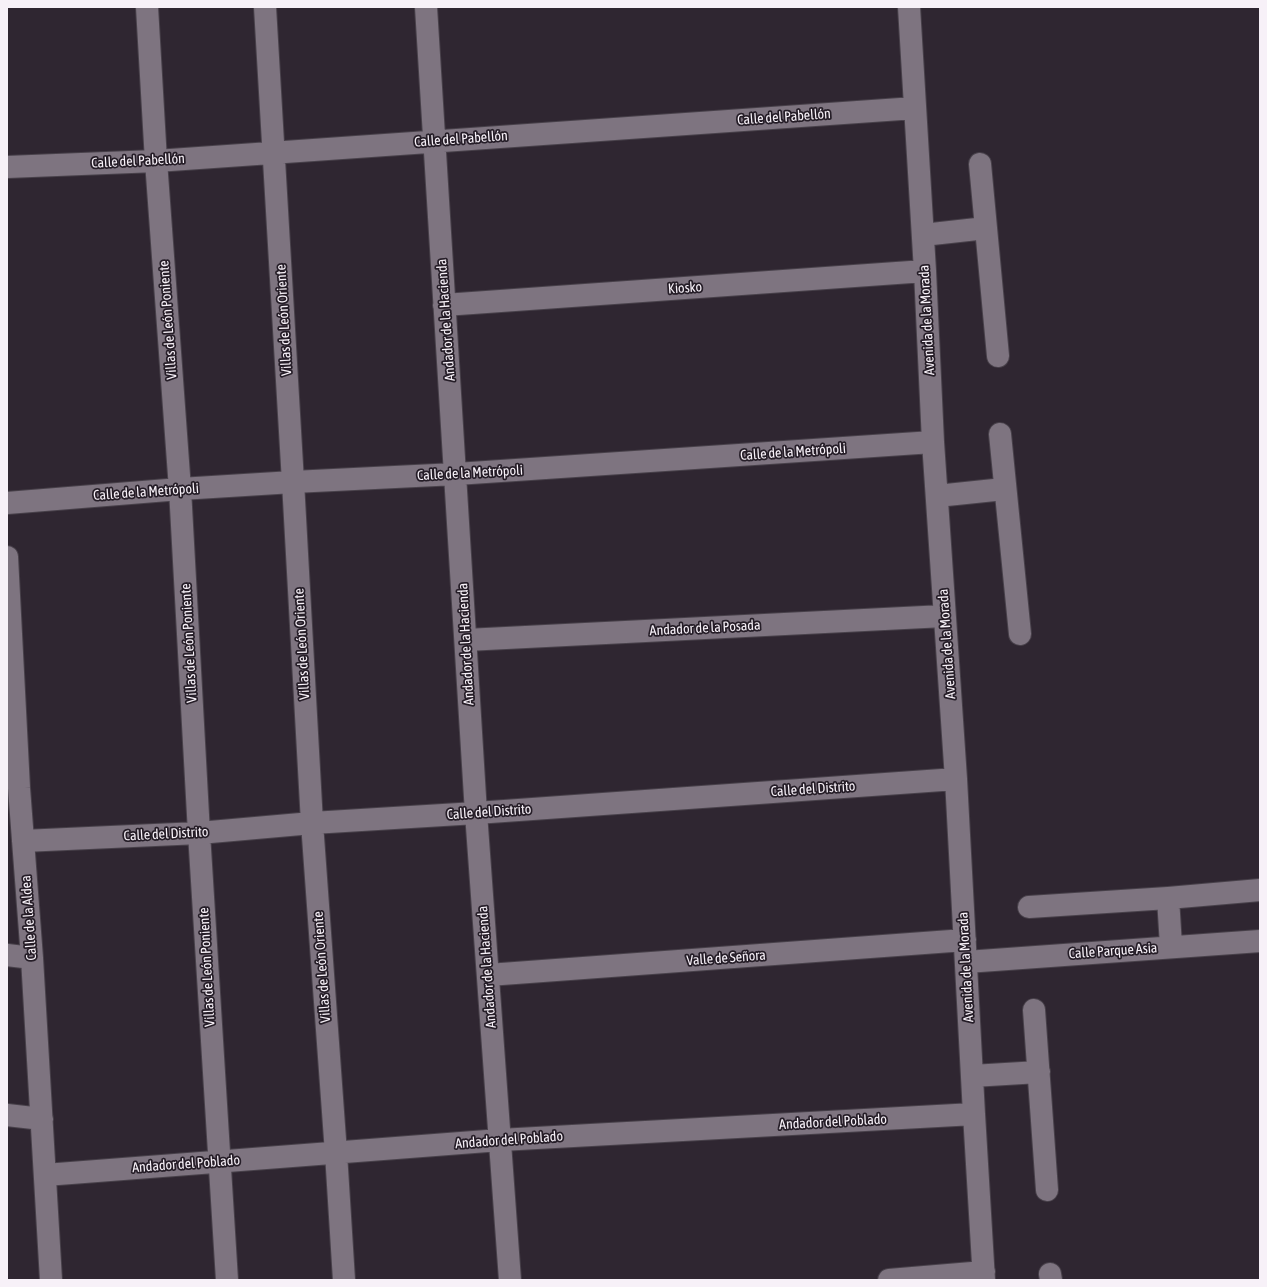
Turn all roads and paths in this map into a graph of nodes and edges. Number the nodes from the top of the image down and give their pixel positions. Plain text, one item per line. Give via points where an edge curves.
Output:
1 (147, 7) edge
2 (265, 7) edge
3 (426, 7) edge
4 (909, 7) edge
5 (915, 108) junction
6 (435, 141) junction
7 (274, 153) junction
8 (156, 161) junction
9 (980, 164) dead end
10 (7, 167) edge
11 (986, 228) junction
12 (922, 235) junction
13 (925, 271) junction
14 (444, 305) junction
15 (998, 356) dead end
16 (1000, 434) dead end
17 (932, 442) junction
18 (456, 474) junction
19 (294, 482) junction
20 (180, 489) junction
21 (1004, 489) junction
22 (937, 496) junction
23 (7, 503) edge
24 (7, 557) edge
25 (944, 616) junction
26 (9, 626) edge
27 (1020, 634) dead end
28 (466, 640) junction
29 (956, 779) junction
30 (13, 788) edge
31 (476, 813) junction
32 (312, 823) junction
33 (199, 833) junction
34 (23, 841) junction
35 (1260, 890) edge
36 (1168, 898) junction
37 (1029, 907) dead end
38 (965, 940) junction
39 (1260, 941) edge
40 (1171, 946) junction
41 (7, 955) edge
42 (32, 958) junction
43 (966, 962) junction
44 (488, 975) junction
45 (1034, 1010) dead end
46 (1039, 1072) junction
47 (972, 1076) junction
48 (974, 1114) junction
49 (7, 1116) edge
50 (42, 1119) junction
51 (500, 1140) junction
52 (336, 1153) junction
53 (218, 1162) junction
54 (45, 1174) junction
55 (1048, 1190) dead end
56 (984, 1276) edge
57 (52, 1280) edge
58 (227, 1280) edge
59 (344, 1280) edge
60 (510, 1280) edge
61 (889, 1280) edge

1 - 8 street, Villas de León Poniente
2 - 7 street, Villas de León Oriente
3 - 6 street, Andador de la Hacienda
4 - 5 street, Avenida de la Morada
5 - 6 street, Calle del Pabellón
5 - 12 street, Avenida de la Morada
6 - 7 street, Calle del Pabellón
6 - 14 street, Andador de la Hacienda
7 - 8 street, Calle del Pabellón
7 - 19 street, Villas de León Oriente
8 - 10 street, Calle del Pabellón
8 - 20 street, Villas de León Poniente
9 - 11 street
11 - 12 street
11 - 15 street
12 - 13 street, Avenida de la Morada
13 - 14 street, Kiosko
13 - 17 street, Avenida de la Morada
14 - 18 street, Andador de la Hacienda
16 - 21 street
17 - 18 street, Calle de la Metrópoli
17 - 22 street, Avenida de la Morada
18 - 19 street, Calle de la Metrópoli
18 - 28 street, Andador de la Hacienda
19 - 20 street, Calle de la Metrópoli
19 - 32 street, Villas de León Oriente
20 - 23 street, Calle de la Metrópoli
20 - 33 street, Villas de León Poniente
21 - 22 street
21 - 27 street
22 - 25 street, Avenida de la Morada
24 - 26 street, Calle de la Aldea
25 - 28 street, Andador de la Posada
25 - 29 street, Avenida de la Morada
26 - 30 street, Calle de la Aldea
28 - 31 street, Andador de la Hacienda
29 - 31 street, Calle del Distrito
29 - 38 street, Avenida de la Morada
30 - 34 street, Calle de la Aldea
31 - 32 street, Calle del Distrito
31 - 44 street, Andador de la Hacienda
32 - 33 street, Calle del Distrito
32 - 52 street, Villas de León Oriente
33 - 34 street, Calle del Distrito
33 - 53 street, Villas de León Poniente
34 - 42 street, Calle de la Aldea
35 - 36 street
36 - 37 street
36 - 40 street
38 - 43 street, Avenida de la Morada
38 - 44 street, Valle de Señora
39 - 40 street, Calle Parque Asia
40 - 43 street, Calle Parque Asia
41 - 42 street
42 - 50 street, Calle de la Aldea
43 - 47 street, Avenida de la Morada
44 - 51 street, Andador de la Hacienda
45 - 46 street
46 - 47 street
46 - 55 street
47 - 48 street, Avenida de la Morada
48 - 51 street, Andador del Poblado
48 - 56 street, Avenida de la Morada
49 - 50 street
50 - 54 street, Calle de la Aldea
51 - 52 street, Andador del Poblado
51 - 60 street, Andador de la Hacienda
52 - 53 street, Andador del Poblado
52 - 59 street, Villas de León Oriente
53 - 54 street, Andador del Poblado
53 - 58 street, Villas de León Poniente
54 - 57 street, Calle de la Aldea
56 - 61 street

